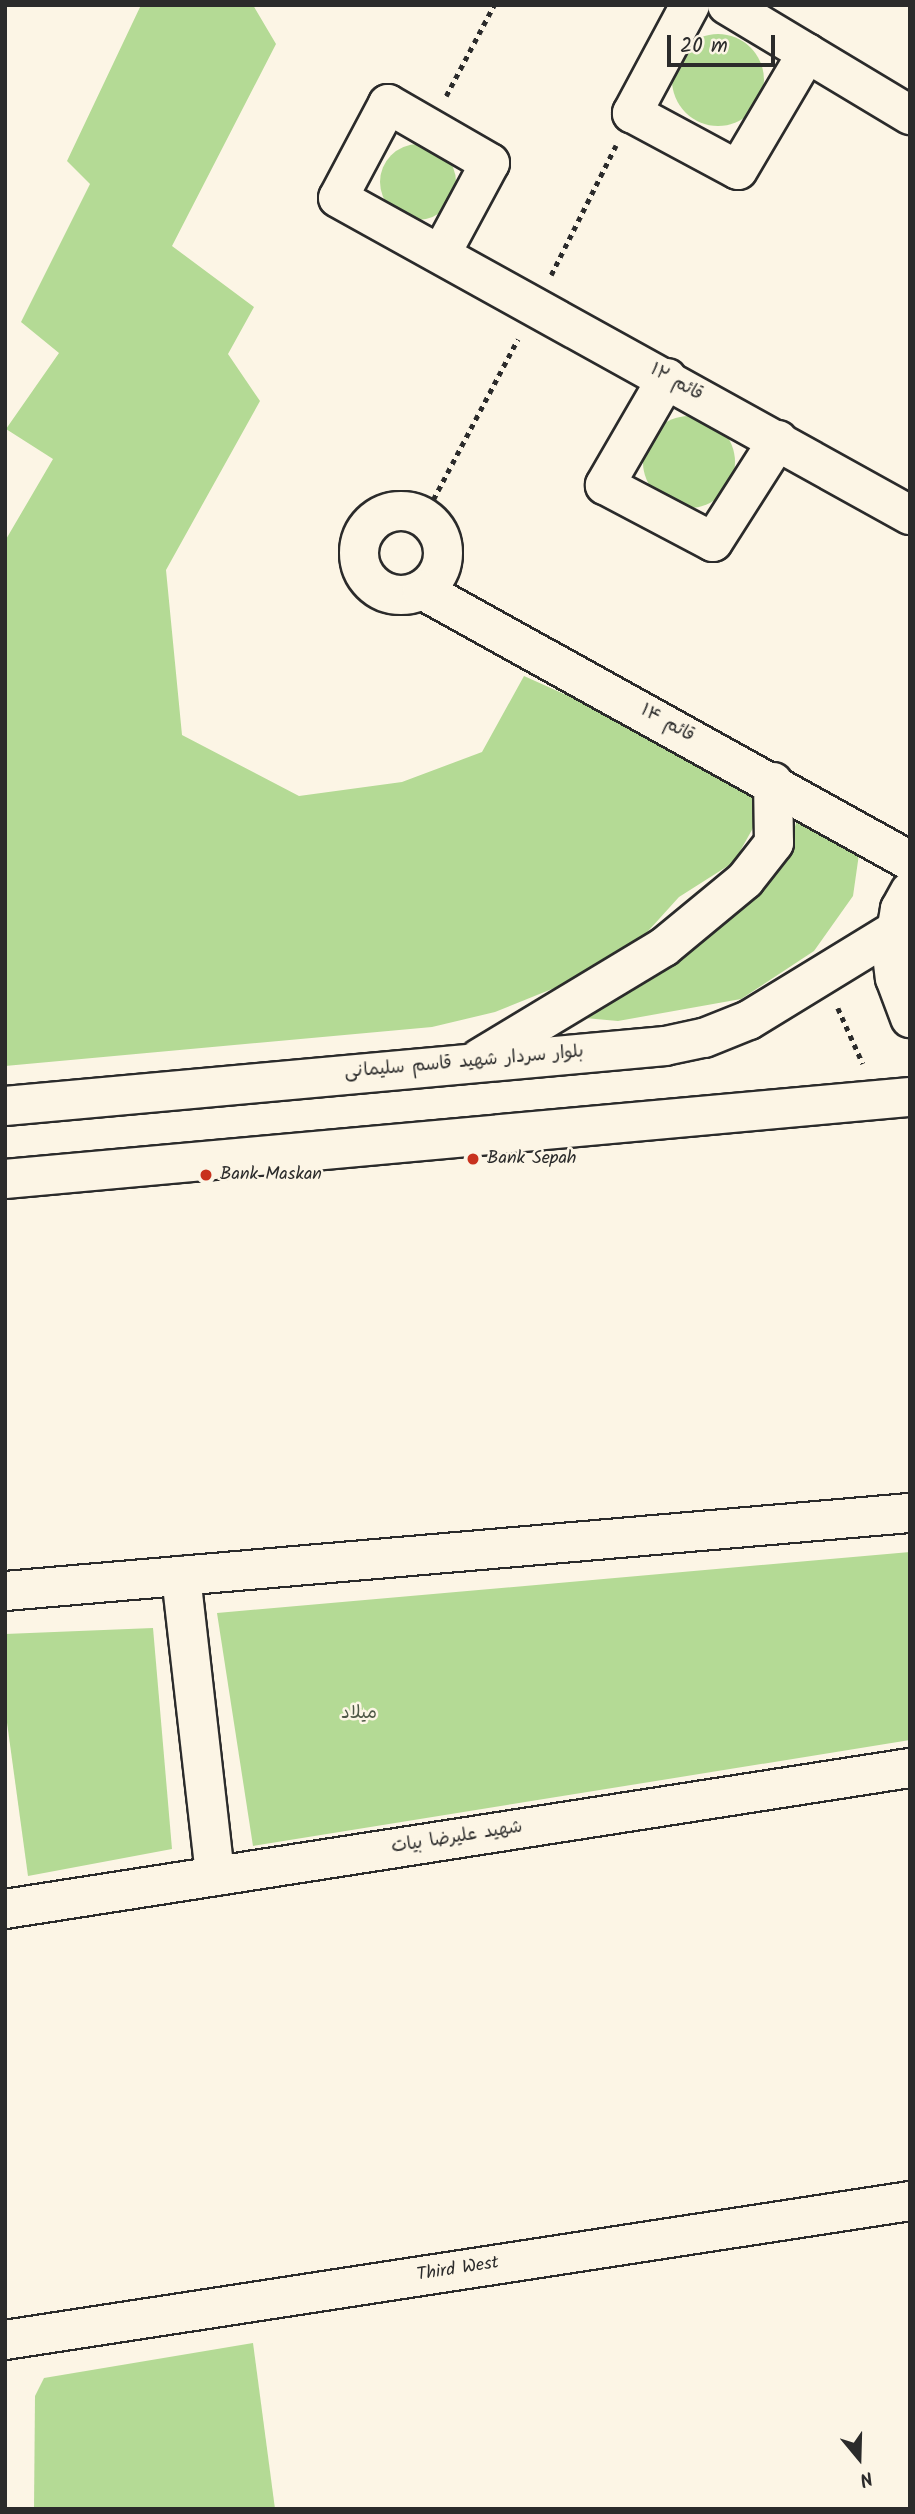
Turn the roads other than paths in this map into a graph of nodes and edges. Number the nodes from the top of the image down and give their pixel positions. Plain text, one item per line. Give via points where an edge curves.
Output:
1 (690, 5) edge
2 (727, 5) edge
3 (807, 53) junction
4 (910, 115) edge
5 (442, 252) junction
6 (667, 378) junction
7 (778, 440) junction
8 (910, 515) edge
9 (422, 590) junction
10 (773, 782) junction
11 (910, 861) edge
12 (910, 891) edge
13 (894, 931) junction
14 (910, 1018) edge
15 (468, 1066) junction
16 (895, 1099) edge
17 (5, 1106) edge
18 (5, 1179) edge
19 (910, 1513) edge
20 (181, 1576) junction
21 (5, 1591) edge
22 (910, 1768) edge
23 (215, 1876) junction
24 (5, 1909) edge
25 (910, 2201) edge
26 (5, 2340) edge

1 - 3 street via 632,113 738,170
2 - 3 street
3 - 4 street
5 - 5 street, قائم ۱۲ via 338,198 388,104 490,163
5 - 6 street, قائم ۱۲
6 - 7 street, قائم ۱۲
6 - 7 street via 605,485 713,542
7 - 8 street, قائم ۱۲
9 - 9 street via 396,596 372,585 359,562 358,548 370,523 382,515 411,512 435,527 443,554 433,581
9 - 10 street, قائم ۱۴
10 - 11 street, قائم ۱۴
10 - 15 street via 774,844 745,880 664,947
12 - 13 street
13 - 14 street via 895,978
13 - 15 street, بلوار سردار شهید قاسم سلیمانی via 749,1020 704,1038
15 - 17 street, بلوار سردار شهید قاسم سلیمانی
16 - 18 street
19 - 20 street
20 - 21 street
20 - 23 street
22 - 23 street, شهید علیرضا بیات
23 - 24 street, شهید علیرضا بیات
25 - 26 street, Third West

